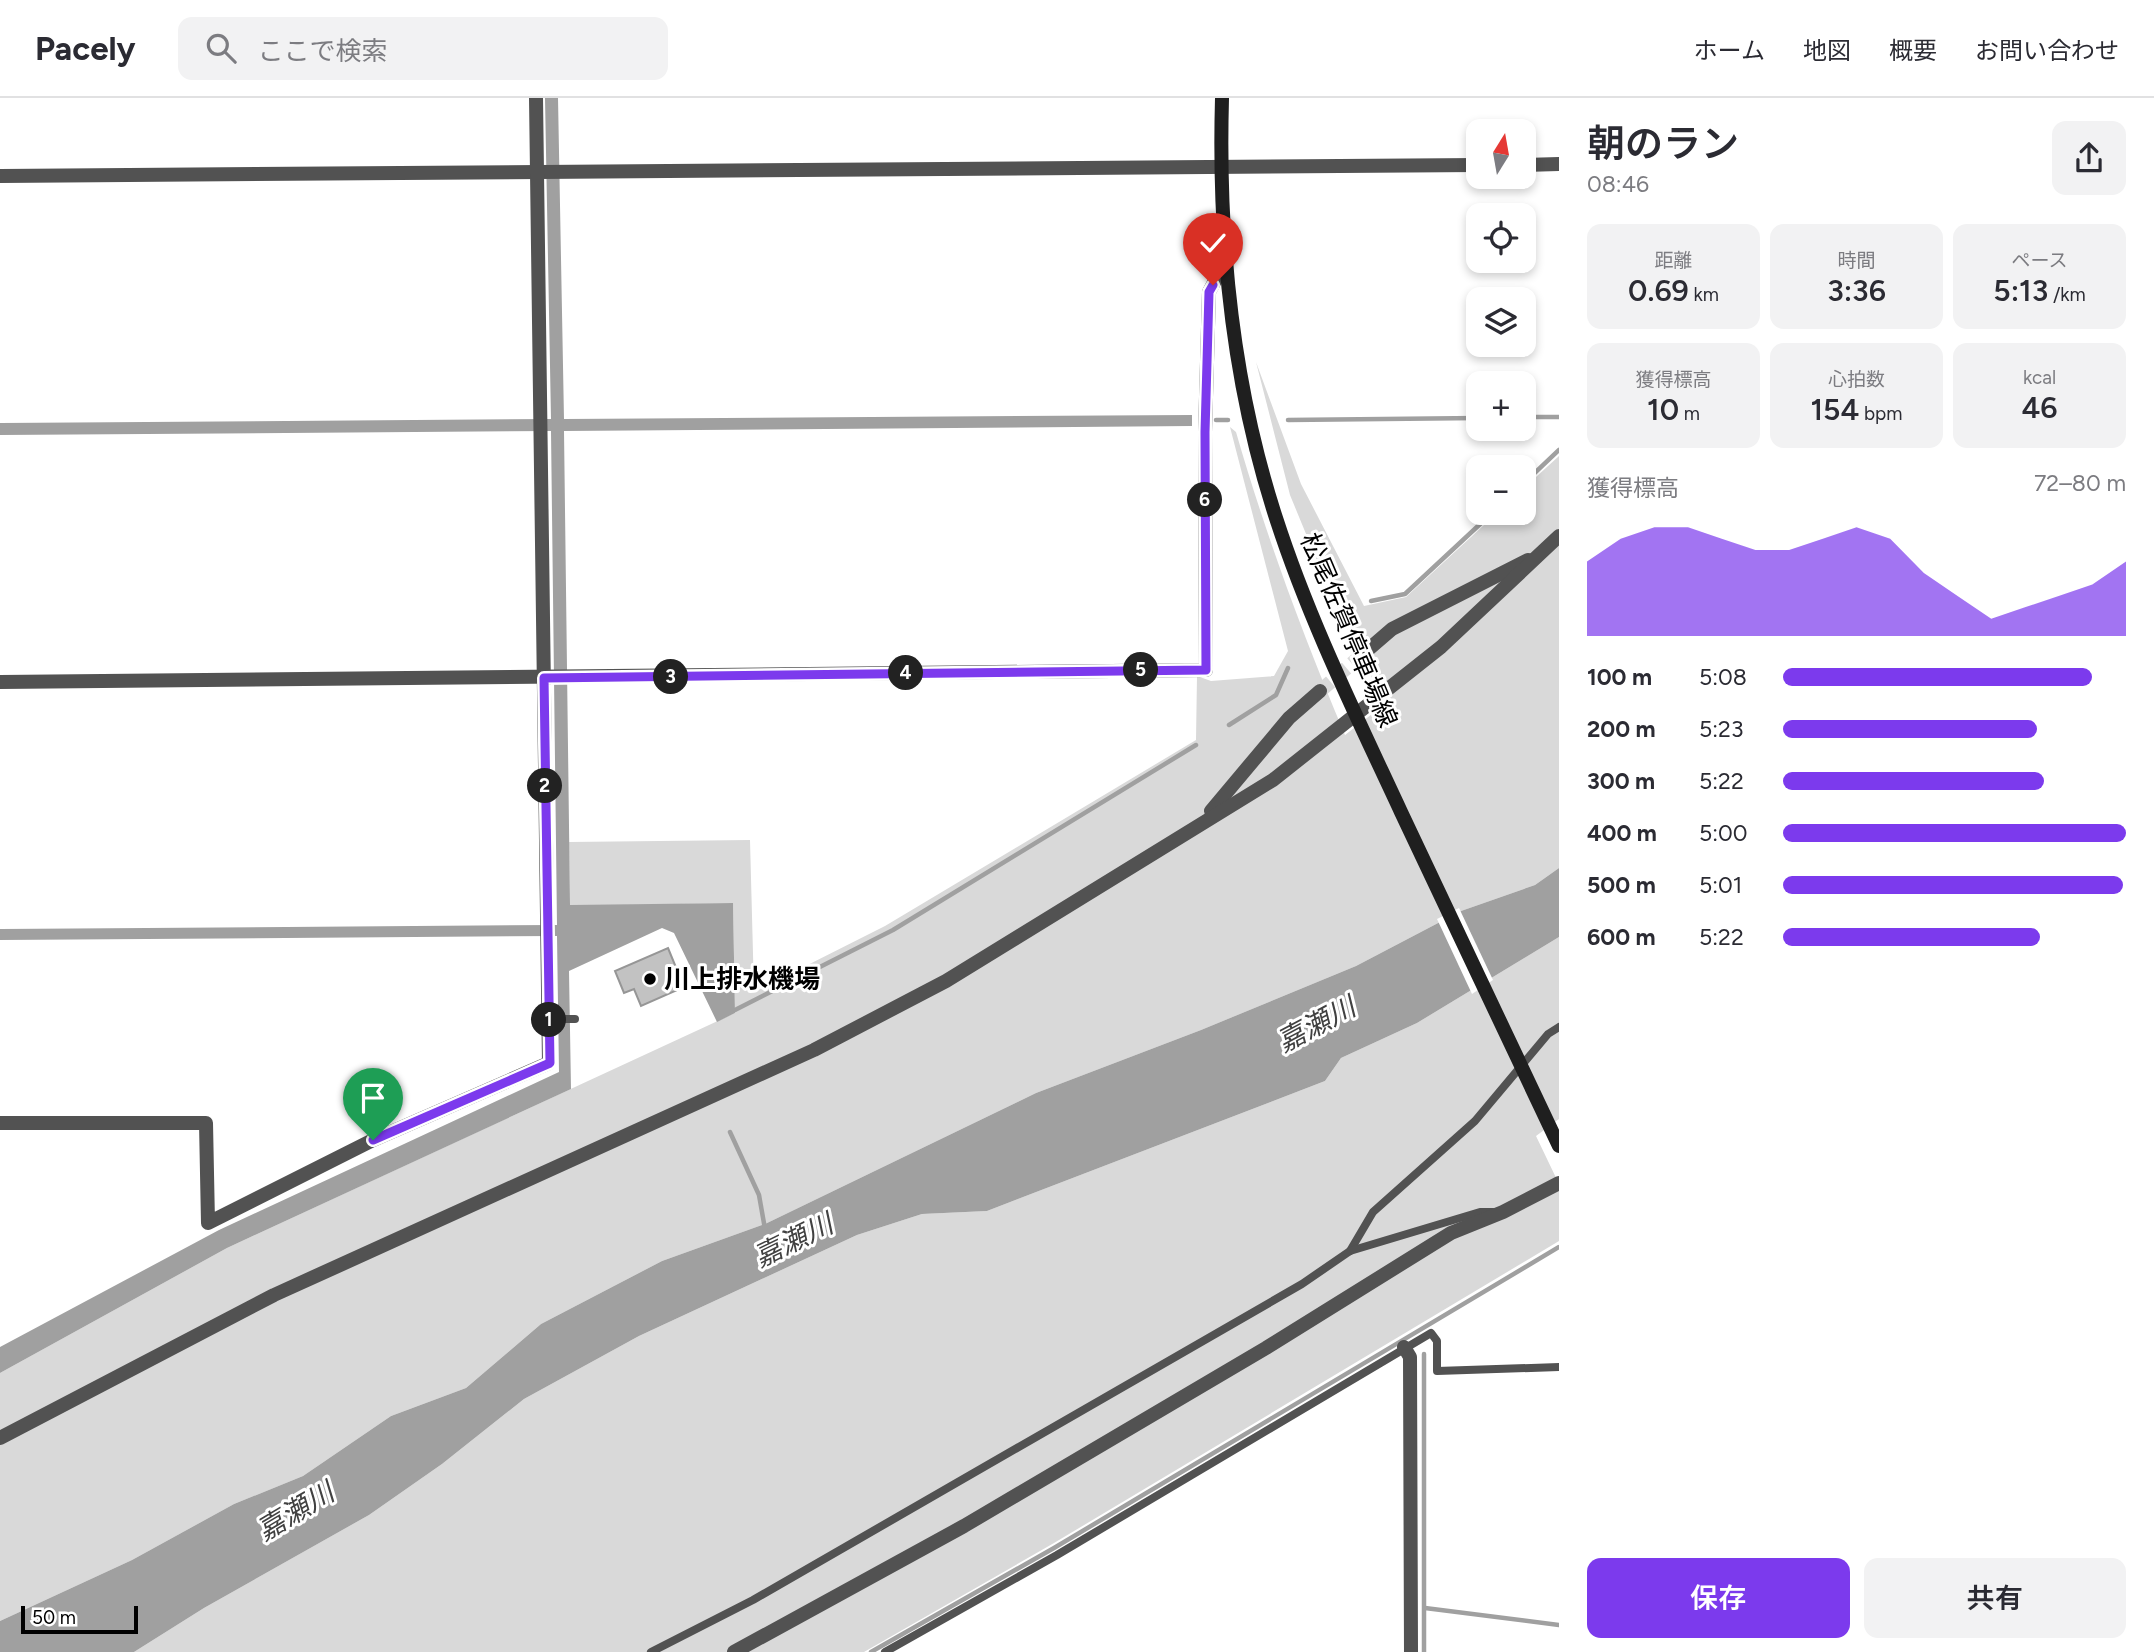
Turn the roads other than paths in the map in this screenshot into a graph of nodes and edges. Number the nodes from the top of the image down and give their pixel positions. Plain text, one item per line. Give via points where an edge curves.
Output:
1 (536, 98) edge
2 (1222, 98) edge
3 (1559, 164) edge
4 (1466, 165) edge
5 (1536, 165) edge
6 (1220, 167) junction
7 (537, 172) junction
8 (0, 176) edge
9 (1226, 260) junction
10 (1559, 536) edge
11 (1545, 552) junction
12 (1363, 654) tunnel mouth
13 (544, 678) junction
14 (0, 682) edge
15 (1320, 691) tunnel mouth
16 (1356, 716) junction
17 (1203, 821) junction
18 (549, 1019) junction
19 (575, 1019) dead end
20 (1559, 1027) edge
21 (0, 1123) edge
22 (1559, 1146) edge
23 (1559, 1183) edge
24 (1503, 1212) junction
25 (1350, 1251) junction
26 (1404, 1347) junction
27 (1559, 1367) edge
28 (0, 1438) edge
29 (651, 1652) edge
30 (734, 1652) edge
31 (885, 1652) edge
32 (1411, 1652) edge

1 - 7 street
2 - 6 main road, 松尾佐賀停車場線
3 - 5 street
4 - 6 street
6 - 7 street
6 - 9 main road, 松尾佐賀停車場線
7 - 8 street
7 - 13 street
9 - 13 street via 1209,292 1206,670
9 - 16 main road, 松尾佐賀停車場線 via 1234,340 1276,516 1309,613
10 - 11 street
11 - 12 street via 1392,629
11 - 16 street via 1441,647
13 - 14 street
13 - 18 street
15 - 17 street via 1289,718
16 - 17 street via 1273,780
16 - 22 main road, 松尾佐賀停車場線
17 - 28 street via 946,981 814,1050 274,1295
18 - 19 lane
18 - 21 street via 550,1063 373,1140 208,1223 206,1123
20 - 25 lane via 1548,1034 1475,1121 1373,1212
23 - 24 street
24 - 25 lane via 1480,1212
24 - 30 street via 1451,1233 964,1526
25 - 29 lane via 1302,1284 753,1600
26 - 27 lane via 1431,1333 1437,1341 1437,1371
26 - 31 lane via 1057,1555
26 - 32 street via 1409,1357

